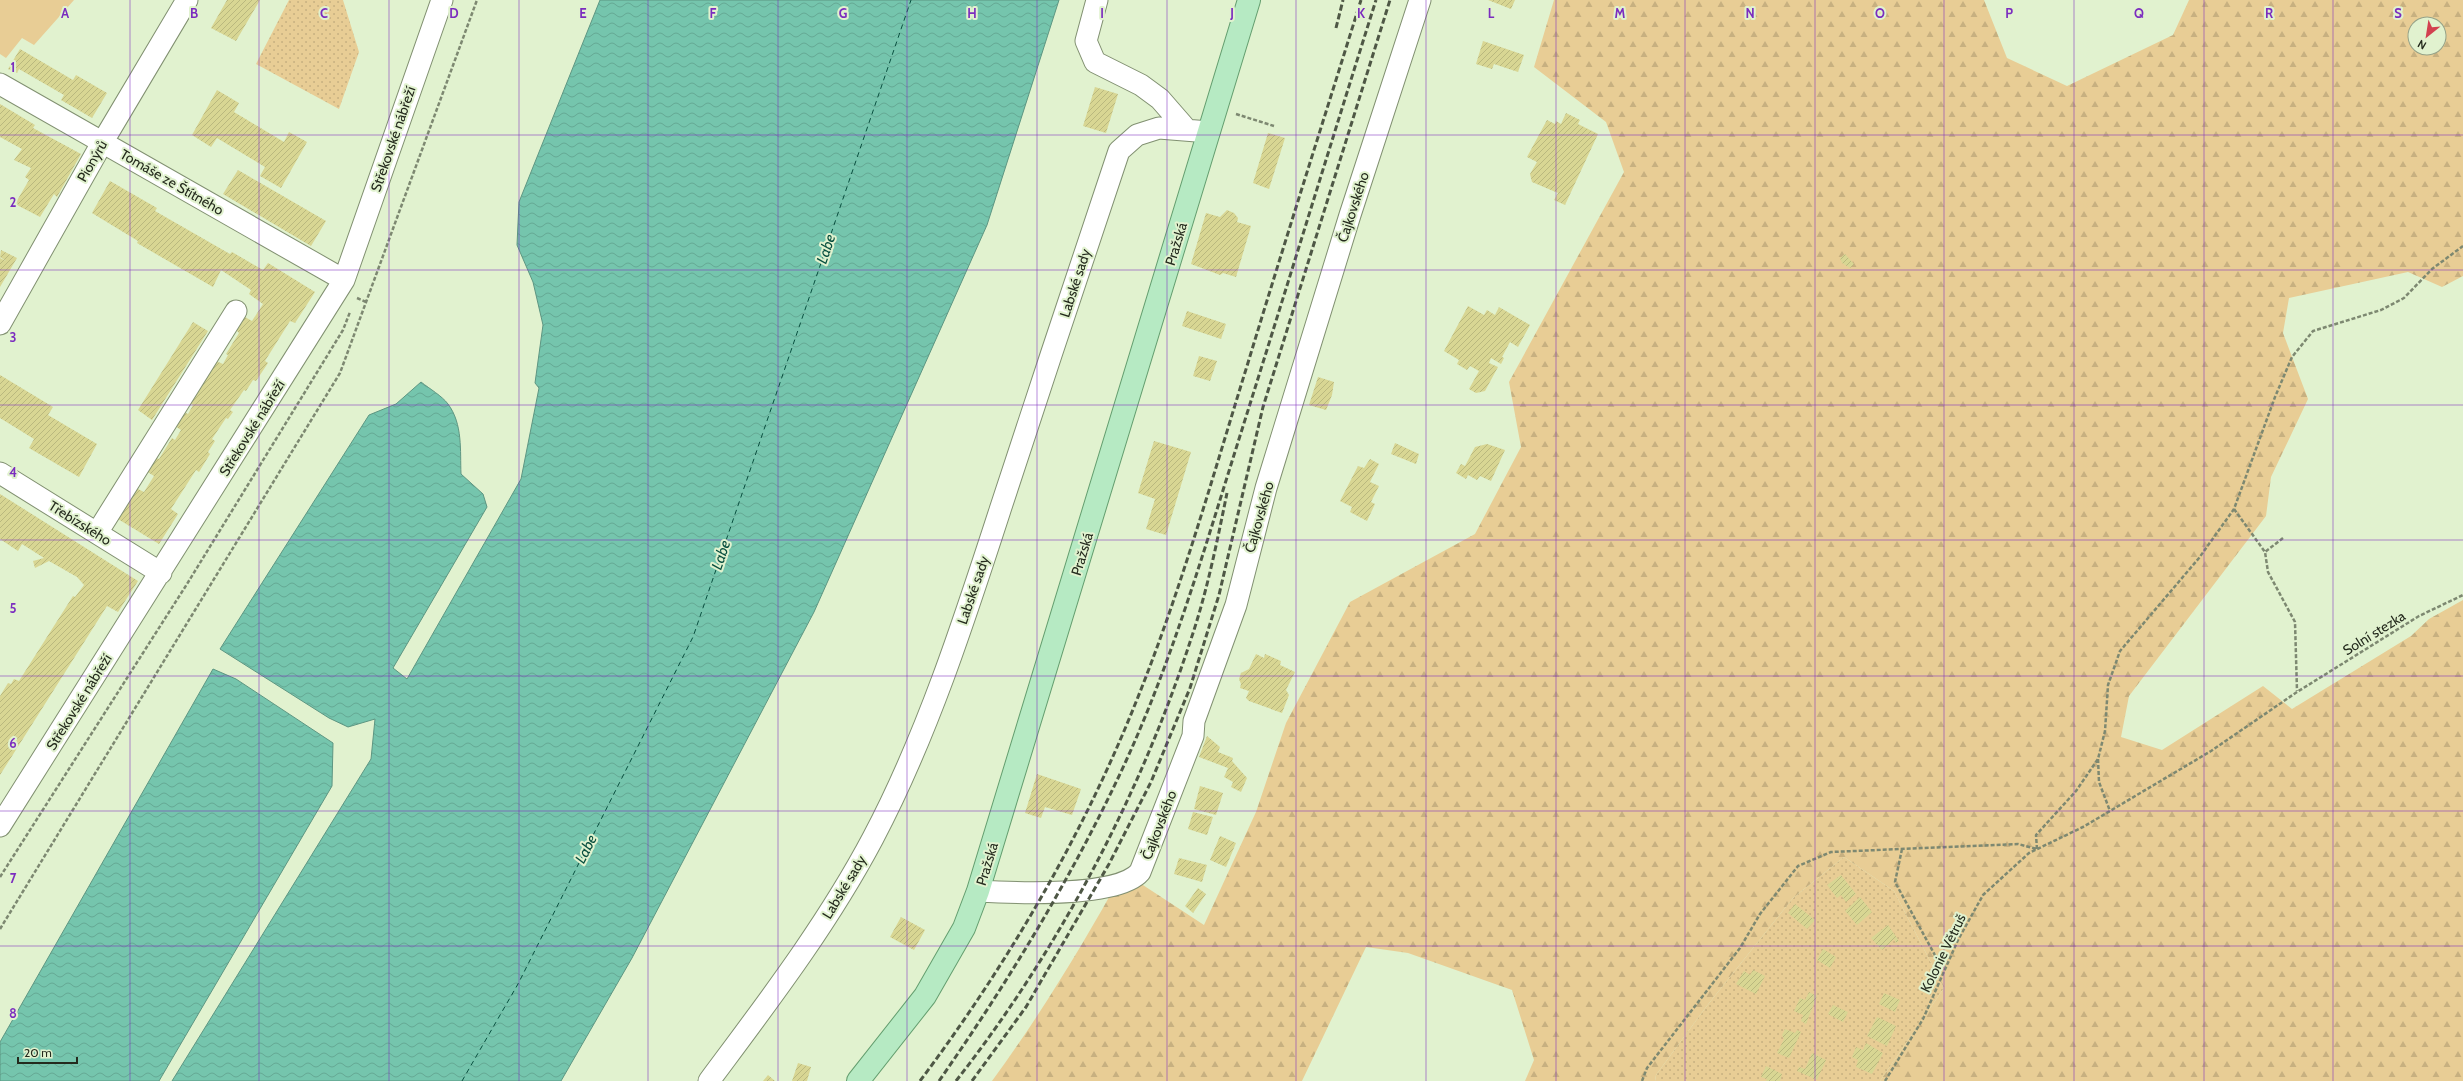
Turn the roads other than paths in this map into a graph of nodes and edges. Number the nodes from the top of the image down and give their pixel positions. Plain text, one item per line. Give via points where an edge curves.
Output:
1 (188, 0) edge
2 (442, 0) edge
3 (1097, 0) edge
4 (1249, 0) edge
5 (1420, 0) edge
6 (0, 84) edge
7 (1187, 130) junction
8 (1209, 132) junction
9 (102, 143) junction
10 (344, 280) junction
11 (236, 311) dead end
12 (0, 324) edge
13 (0, 473) edge
14 (98, 533) junction
15 (161, 573) junction
16 (0, 826) edge
17 (978, 892) junction
18 (708, 1081) edge
19 (858, 1081) edge

1 - 9 street, Pionýrů
2 - 10 street, Střekovské nábřeží
3 - 7 street via 1086,41 1095,62 1141,85 1160,99
4 - 8 main road, Pražská
5 - 17 street, Čajkovského via 1350,215 1266,488 1236,605 1194,721 1193,736 1140,872 1129,881 1106,887 1029,894
6 - 9 street, Tomáše ze Štítného
7 - 8 street, Labské sady
7 - 18 street, Labské sady via 1159,128 1137,135 1119,150 983,562 950,656 896,792 844,890 796,964
8 - 17 main road, Pražská
9 - 10 street, Tomáše ze Štítného
9 - 12 street, Pionýrů
10 - 15 street, Střekovské nábřeží
11 - 14 street
13 - 14 street, Třebízského
14 - 15 street, Třebízského
15 - 16 street, Střekovské nábřeží
17 - 19 main road, Pražská via 964,928 929,990

